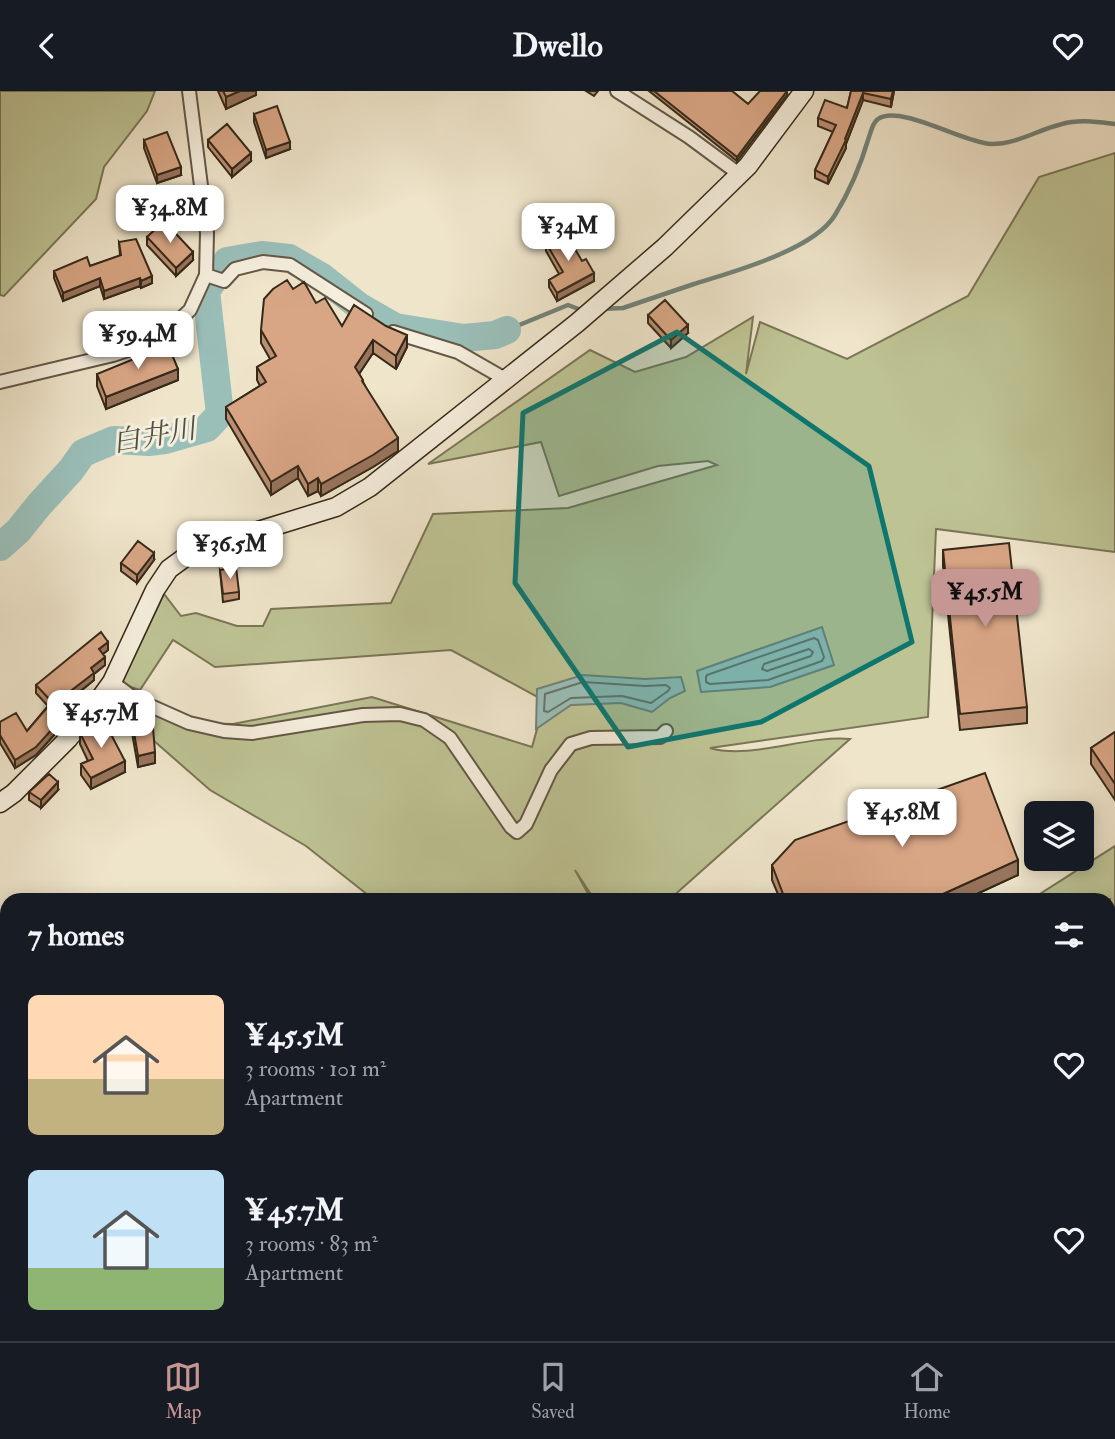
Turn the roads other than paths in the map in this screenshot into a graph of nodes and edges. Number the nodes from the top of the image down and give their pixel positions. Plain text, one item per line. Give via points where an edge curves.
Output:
1 (189, 91) edge
2 (617, 91) edge
3 (804, 91) edge
4 (739, 174) junction
5 (206, 275) junction
6 (505, 379) junction
7 (0, 382) edge
8 (112, 682) junction
9 (666, 731) dead end
10 (0, 803) edge

1 - 5 street via 207,233
2 - 4 street
3 - 4 street
4 - 6 street via 665,247
5 - 6 street via 224,281 235,269 262,262 290,265 391,331 458,352
5 - 7 street via 190,310 158,339 113,355
6 - 8 street via 370,487 336,507 184,558 169,569
8 - 9 street via 135,699 189,723 225,731 252,733 363,715 400,714 424,720 450,738 517,832 571,744 591,738 660,737
8 - 10 street via 68,739

